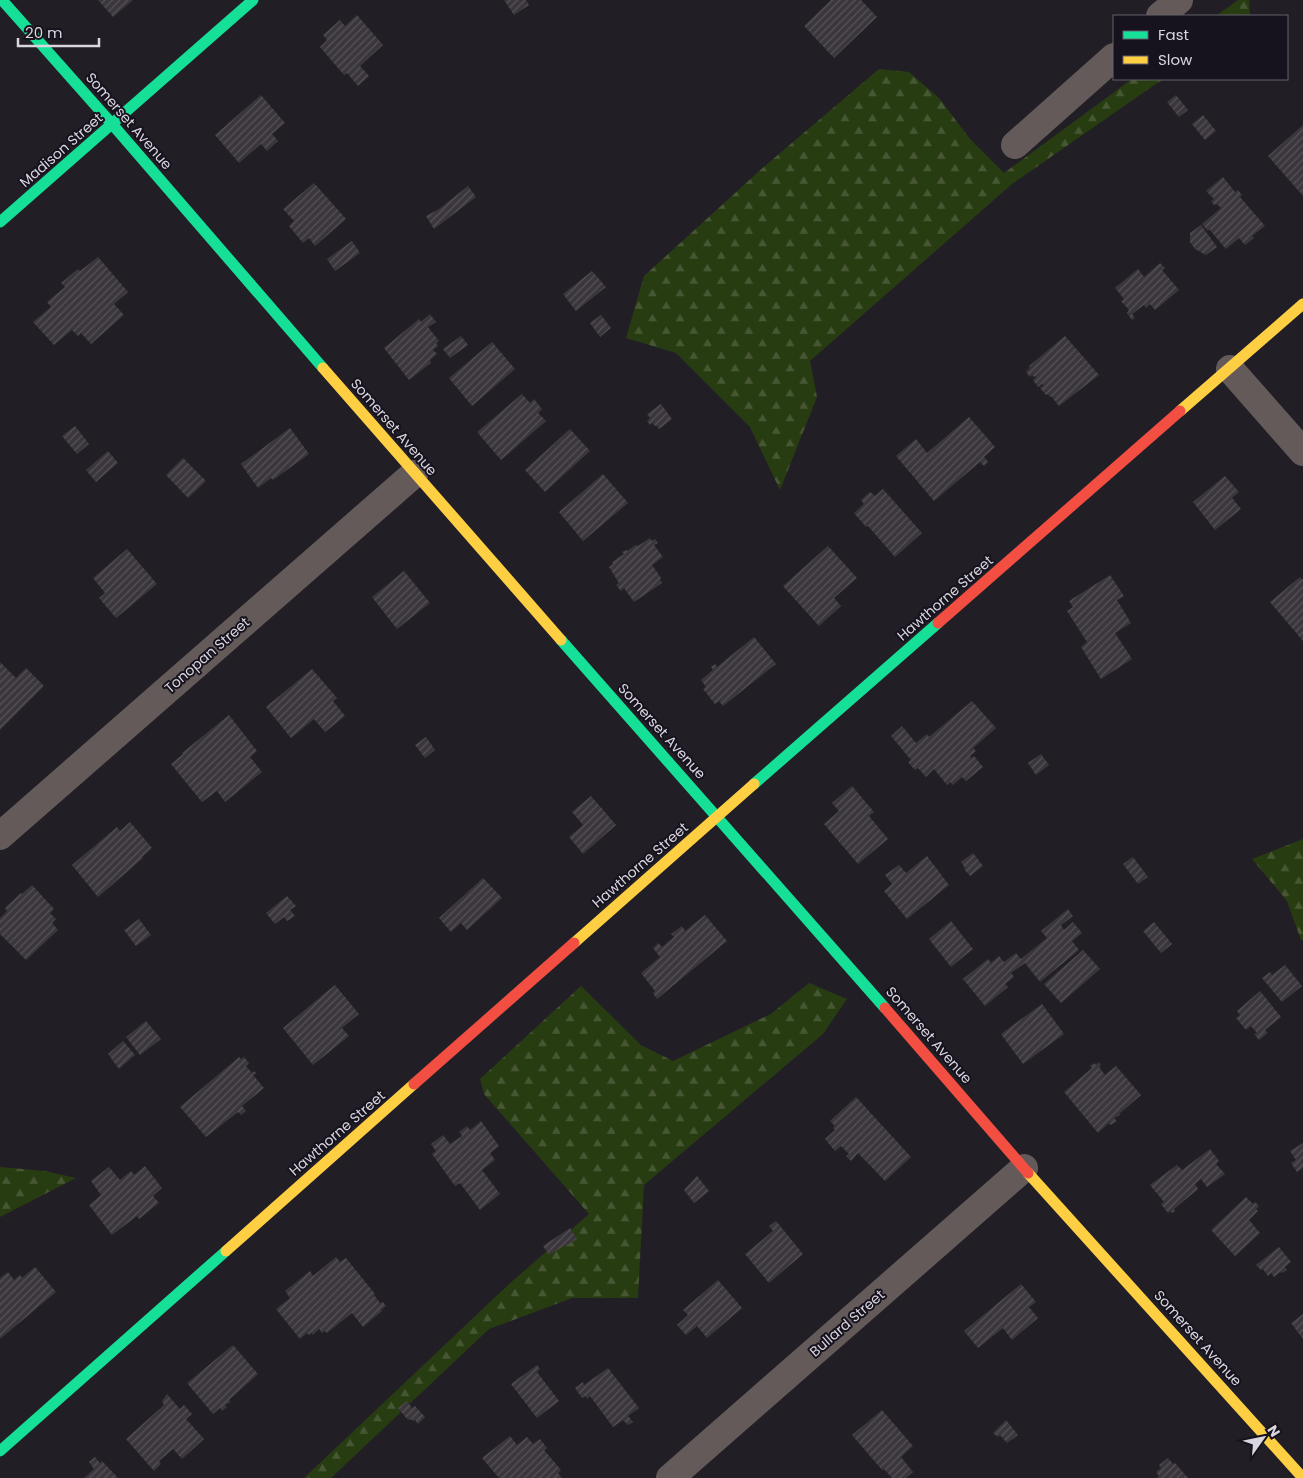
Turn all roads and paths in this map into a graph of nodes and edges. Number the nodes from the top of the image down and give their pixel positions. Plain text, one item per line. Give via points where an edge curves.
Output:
1 (2, 0) edge
2 (253, 0) edge
3 (1179, 0) edge
4 (1161, 15) edge
5 (1113, 58) edge
6 (112, 124) junction
7 (1014, 145) dead end
8 (0, 222) edge
9 (1303, 304) edge
10 (1230, 369) junction
11 (1303, 452) edge
12 (414, 474) junction
13 (718, 817) junction
14 (0, 836) edge
15 (1024, 1168) junction
16 (0, 1452) edge
17 (670, 1478) edge
18 (1303, 1478) edge

1 - 6 street, Somerset Avenue
2 - 6 street, Madison Street
3 - 4 street
5 - 7 street
6 - 8 street, Madison Street
6 - 12 street, Somerset Avenue
9 - 10 street, Hawthorne Street
10 - 11 street
10 - 13 street, Hawthorne Street
12 - 13 street, Somerset Avenue
12 - 14 street, Tonopan Street
13 - 15 street, Somerset Avenue
13 - 16 street, Hawthorne Street
15 - 17 street, Bullard Street
15 - 18 street, Somerset Avenue

